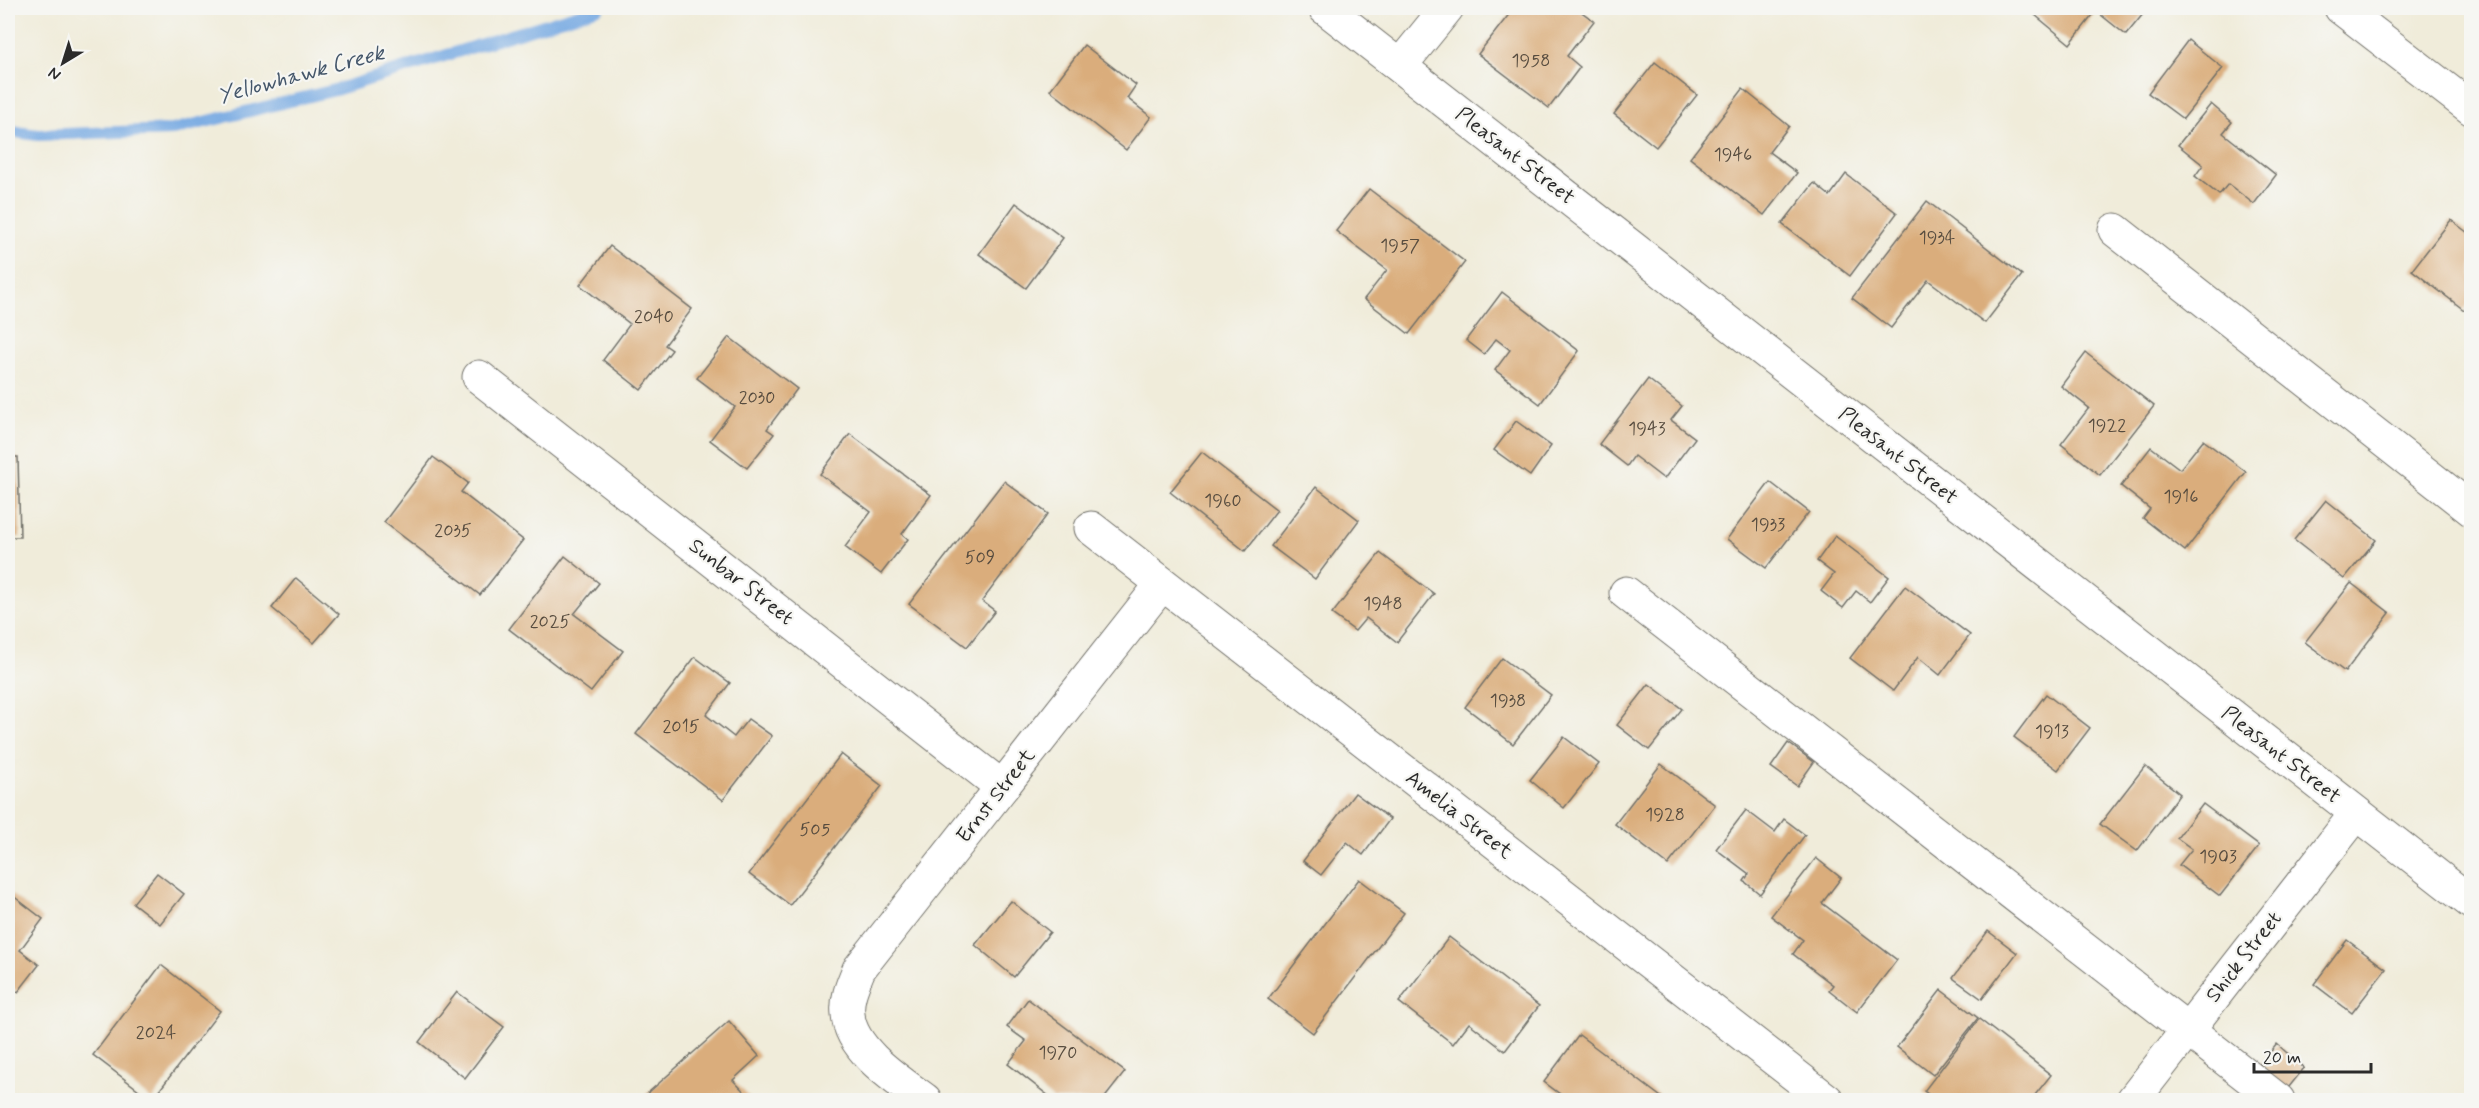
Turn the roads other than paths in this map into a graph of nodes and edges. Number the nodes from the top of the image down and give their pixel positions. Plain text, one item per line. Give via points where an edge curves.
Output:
1 (1325, 8) edge
2 (1447, 8) edge
3 (2341, 8) edge
4 (1400, 66) junction
5 (2472, 109) edge
6 (2115, 230) dead end
7 (479, 377) dead end
8 (2472, 510) edge
9 (1091, 528) dead end
10 (1162, 584) junction
11 (1626, 593) dead end
12 (1002, 787) junction
13 (2356, 814) junction
14 (2472, 903) edge
15 (2188, 1029) junction
16 (925, 1101) edge
17 (1827, 1101) edge
18 (2133, 1101) edge
19 (2278, 1101) edge

1 - 4 street, Pleasant Street
2 - 4 street
3 - 5 street
4 - 13 street, Pleasant Street
6 - 8 street
7 - 12 street, Sunbar Street
9 - 10 street, Amelia Street
10 - 12 street, Ernst Street
10 - 17 street, Amelia Street
11 - 15 street
12 - 16 street, Ernst Street via 859,969 849,991 847,1016 857,1039 874,1061
13 - 14 street, Pleasant Street
13 - 15 street, Shick Street
15 - 18 street, Shick Street
15 - 19 street

